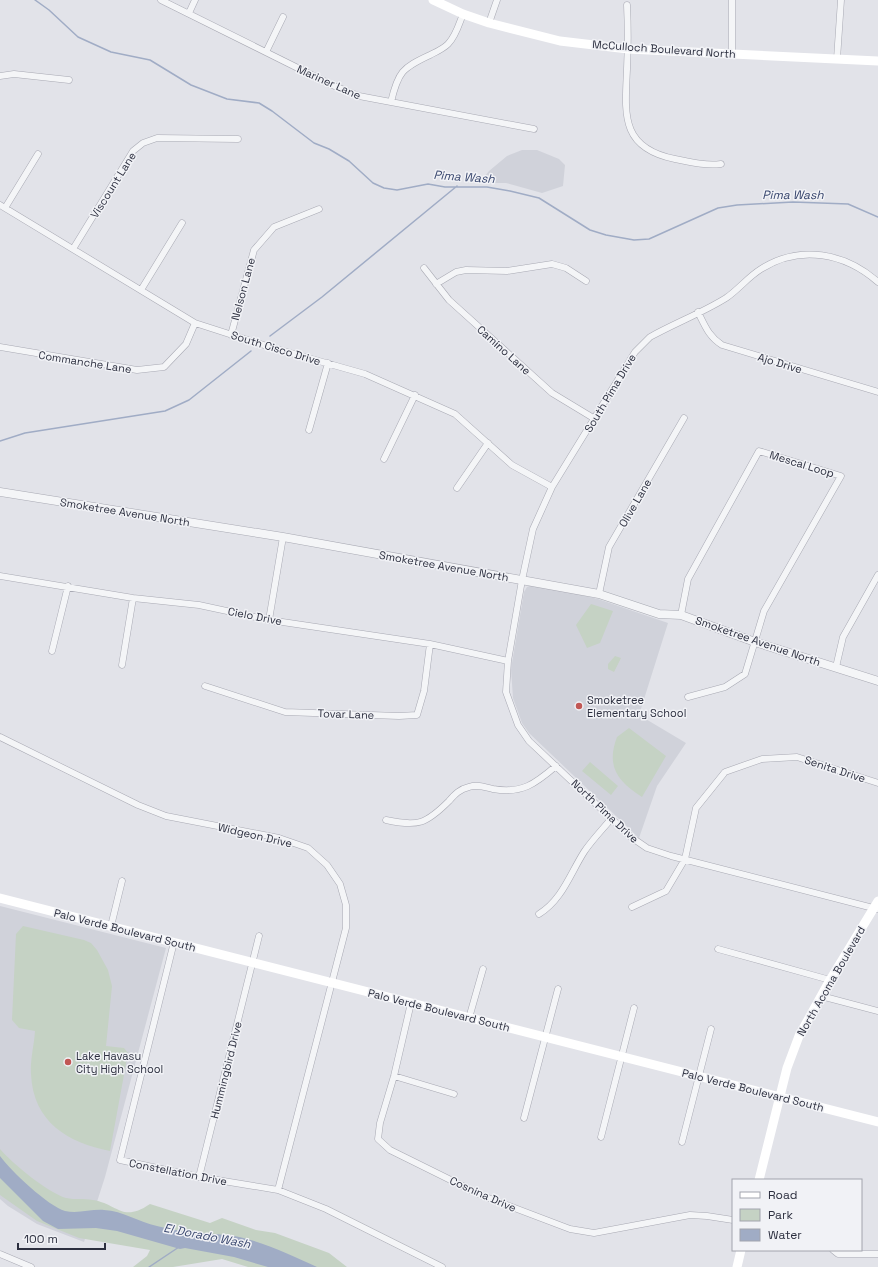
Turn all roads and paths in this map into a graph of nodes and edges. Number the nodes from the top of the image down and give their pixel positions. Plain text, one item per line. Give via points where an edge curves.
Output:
1 (160, 0) edge
2 (195, 0) edge
3 (433, 0) edge
4 (497, 0) edge
5 (732, 0) edge
6 (841, 0) edge
7 (628, 5) dead end
8 (189, 13) junction
9 (463, 14) junction
10 (283, 17) dead end
11 (489, 23) junction
12 (628, 49) junction
13 (266, 52) junction
14 (732, 54) junction
15 (837, 59) junction
16 (878, 61) edge
17 (0, 76) edge
18 (69, 80) dead end
19 (391, 102) junction
20 (534, 129) dead end
21 (238, 139) dead end
22 (38, 154) dead end
23 (721, 164) dead end
24 (3, 207) edge
25 (319, 209) dead end
26 (182, 223) dead end
27 (73, 249) junction
28 (424, 268) dead end
29 (586, 281) dead end
30 (878, 282) edge
31 (436, 284) junction
32 (141, 290) junction
33 (698, 312) junction
34 (194, 323) junction
35 (231, 335) junction
36 (0, 347) edge
37 (328, 363) junction
38 (878, 392) edge
39 (416, 395) junction
40 (684, 418) dead end
41 (595, 419) junction
42 (309, 430) dead end
43 (488, 443) junction
44 (384, 459) dead end
45 (552, 487) junction
46 (457, 488) dead end
47 (0, 492) edge
48 (283, 537) junction
49 (878, 575) edge
50 (0, 576) edge
51 (522, 580) junction
52 (68, 586) junction
53 (599, 594) junction
54 (133, 598) junction
55 (680, 615) junction
56 (269, 620) junction
57 (755, 642) junction
58 (430, 644) junction
59 (52, 651) dead end
60 (508, 661) junction
61 (122, 665) dead end
62 (836, 667) junction
63 (878, 681) edge
64 (205, 686) dead end
65 (688, 697) dead end
66 (0, 737) edge
67 (556, 766) junction
68 (878, 783) edge
69 (611, 819) junction
70 (386, 820) dead end
71 (686, 859) junction
72 (122, 881) dead end
73 (0, 898) edge
74 (632, 906) dead end
75 (877, 906) edge
76 (539, 914) dead end
77 (111, 926) junction
78 (259, 936) dead end
79 (174, 942) junction
80 (718, 949) dead end
81 (252, 963) junction
82 (483, 969) dead end
83 (830, 980) junction
84 (332, 983) junction
85 (558, 989) dead end
86 (821, 996) junction
87 (411, 1003) junction
88 (634, 1008) dead end
89 (878, 1011) edge
90 (469, 1018) junction
91 (711, 1029) dead end
92 (545, 1037) junction
93 (622, 1057) junction
94 (394, 1076) junction
95 (698, 1076) junction
96 (454, 1094) dead end
97 (780, 1097) junction
98 (524, 1118) dead end
99 (878, 1122) edge
100 (601, 1137) dead end
101 (682, 1142) dead end
102 (199, 1177) junction
103 (758, 1179) edge
104 (278, 1190) junction
105 (732, 1220) edge
106 (741, 1251) edge
107 (834, 1251) edge
108 (0, 1254) edge
109 (878, 1254) edge
110 (31, 1267) edge
111 (442, 1267) edge
112 (737, 1267) edge

1 - 8 street, Mariner Lane
2 - 8 street
3 - 9 main road, McCulloch Boulevard North
4 - 11 street
5 - 14 street
6 - 15 street
7 - 12 street
8 - 13 street, Mariner Lane
9 - 11 main road, McCulloch Boulevard North
9 - 19 street via 449,43 414,62 402,72
10 - 13 street
11 - 12 main road, McCulloch Boulevard North via 560,41
12 - 14 main road, McCulloch Boulevard North
12 - 23 street via 625,108 627,122 634,135 648,149 660,155 691,163
13 - 19 street, Mariner Lane via 349,93
14 - 15 main road, McCulloch Boulevard North
15 - 16 main road, McCulloch Boulevard North
17 - 18 street via 14,74
19 - 20 street, Mariner Lane
21 - 27 street, Viscount Lane via 157,138 143,142 133,151
22 - 24 street
24 - 27 street, South Cisco Drive
25 - 35 street, Nelson Lane via 274,227 254,250
26 - 32 street
27 - 32 street, South Cisco Drive
28 - 31 street, Camino Lane
29 - 31 street via 566,268 552,264 507,271 466,270 456,272
30 - 33 street, South Pima Drive via 866,271 837,258 801,254 766,265 730,295
31 - 41 street, Camino Lane via 449,300 552,393
32 - 34 street, South Cisco Drive
33 - 38 street, Ajo Drive via 708,333 722,346
33 - 41 street, South Pima Drive via 650,337 642,344
34 - 35 street, South Cisco Drive
34 - 36 street, Commanche Lane via 186,344 164,367 137,370
35 - 37 street, South Cisco Drive
37 - 39 street, South Cisco Drive via 365,374
37 - 42 street
39 - 43 street, South Cisco Drive via 456,414
39 - 44 street
40 - 53 street, Olive Lane via 609,547
41 - 45 street, South Pima Drive
43 - 45 street, South Cisco Drive via 512,465
43 - 46 street
45 - 51 street, South Pima Drive via 533,529
47 - 48 street, Smoketree Avenue North
48 - 51 street, Smoketree Avenue North
48 - 56 street
49 - 62 street via 843,637
50 - 52 street, Cielo Drive
51 - 53 street, Smoketree Avenue North
51 - 60 street, North Pima Drive
52 - 54 street, Cielo Drive
52 - 59 street
53 - 55 street, Smoketree Avenue North via 659,614
54 - 56 street, Cielo Drive via 199,605
54 - 61 street
55 - 57 street, Smoketree Avenue North
55 - 57 street, Mescal Loop via 688,579 760,451 841,476 764,611
56 - 58 street, Cielo Drive
57 - 62 street, Smoketree Avenue North
57 - 65 street via 745,674 725,687
58 - 60 street, Cielo Drive
58 - 64 street, Tovar Lane via 424,691 417,715 285,712
60 - 67 street, North Pima Drive via 506,692 518,725 529,741
62 - 63 street, Smoketree Avenue North
66 - 84 street, Widgeon Drive via 138,805 166,816 279,838 308,848 327,865 340,884 346,905 346,928
67 - 69 street, North Pima Drive
67 - 70 street via 533,784 519,790 510,792 482,786 460,790 433,816 423,822 412,824
68 - 71 street, Senita Drive via 797,757 762,759 726,772 696,808
69 - 71 street, North Pima Drive via 641,845
69 - 76 street via 585,851 552,904
71 - 74 street via 666,891
71 - 75 street, North Pima Drive
72 - 77 street
73 - 77 main road, Palo Verde Boulevard South
75 - 83 main road, North Acoma Boulevard
77 - 79 main road, Palo Verde Boulevard South
78 - 81 street, Hummingbird Drive
79 - 81 main road, Palo Verde Boulevard South
79 - 102 street, Constellation Drive via 120,1160
80 - 83 street
81 - 84 main road, Palo Verde Boulevard South
81 - 102 street, Hummingbird Drive
82 - 90 street
83 - 86 main road, North Acoma Boulevard
84 - 87 main road, Palo Verde Boulevard South
84 - 104 street, Widgeon Drive
85 - 92 street
86 - 89 street
86 - 97 main road, North Acoma Boulevard via 799,1036
87 - 90 main road, Palo Verde Boulevard South
87 - 94 street, Cosnina Drive
88 - 93 street
90 - 92 main road, Palo Verde Boulevard South
91 - 95 street
92 - 93 main road, Palo Verde Boulevard South
92 - 98 street
93 - 95 main road, Palo Verde Boulevard South
93 - 100 street
94 - 96 street
94 - 105 street, Cosnina Drive via 378,1139 390,1150 482,1196 570,1229 594,1233 690,1216
95 - 97 main road, Palo Verde Boulevard South
95 - 101 street
97 - 99 main road, Palo Verde Boulevard South
97 - 103 main road, North Acoma Boulevard
102 - 104 street, Constellation Drive
104 - 111 street, Constellation Drive via 326,1209
106 - 112 main road
107 - 109 street via 838,1254
108 - 110 street

